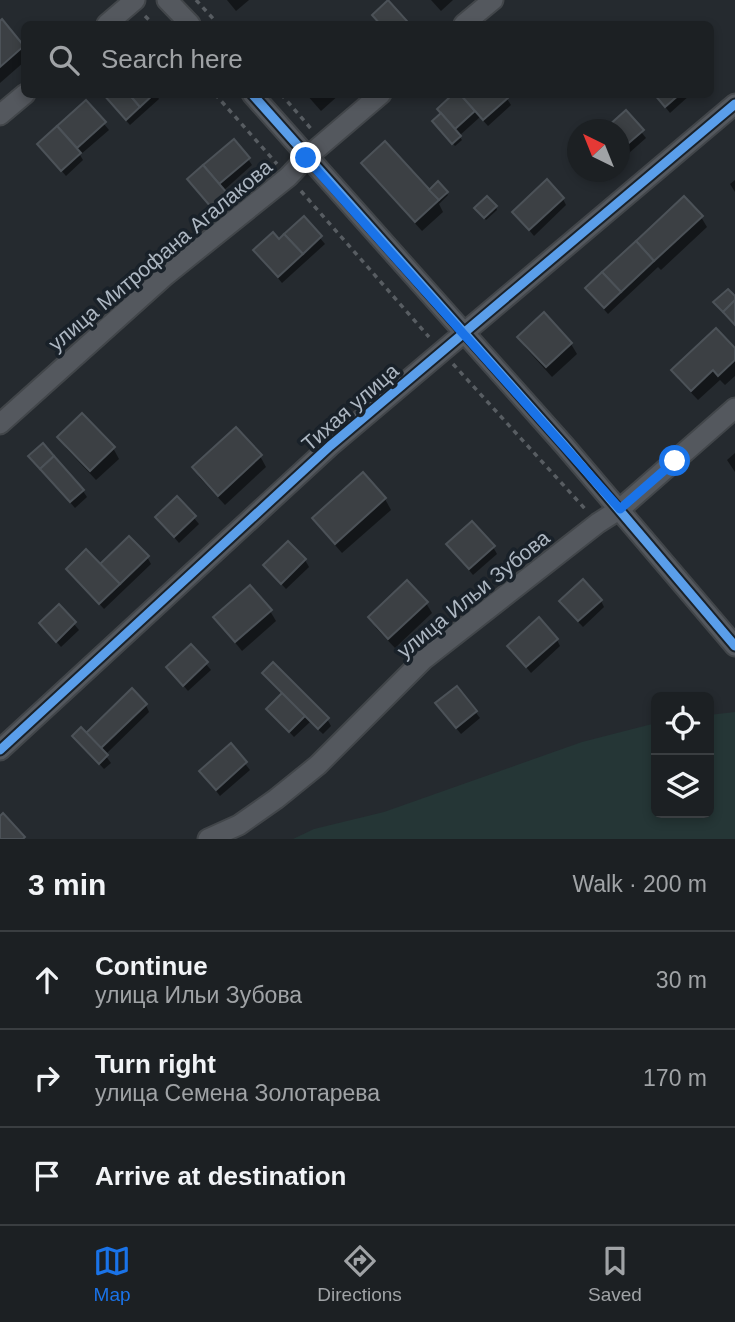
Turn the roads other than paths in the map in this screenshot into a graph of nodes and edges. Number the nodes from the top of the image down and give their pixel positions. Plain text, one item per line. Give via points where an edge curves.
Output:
1 (135, 0) edge
2 (167, 0) edge
3 (493, 0) edge
4 (110, 21) edge
5 (187, 21) edge
6 (468, 21) edge
7 (21, 98) edge
8 (255, 98) edge
9 (377, 98) edge
10 (735, 104) edge
11 (0, 116) edge
12 (306, 158) junction
13 (464, 334) junction
14 (735, 408) edge
15 (0, 424) edge
16 (620, 509) junction
17 (735, 646) edge
18 (0, 750) edge
19 (208, 839) edge

1 - 4 street
2 - 5 street
3 - 6 street
7 - 11 street
8 - 12 street
9 - 12 street, улица Митрофана Агалакова
10 - 13 street, Тихая улица
12 - 13 street
12 - 15 street, улица Митрофана Агалакова via 166,275
13 - 16 street
13 - 18 street, Тихая улица via 330,446
14 - 16 street, улица Ильи Зубова
16 - 17 street
16 - 19 street, улица Ильи Зубова via 423,660 318,765 276,799 239,825

